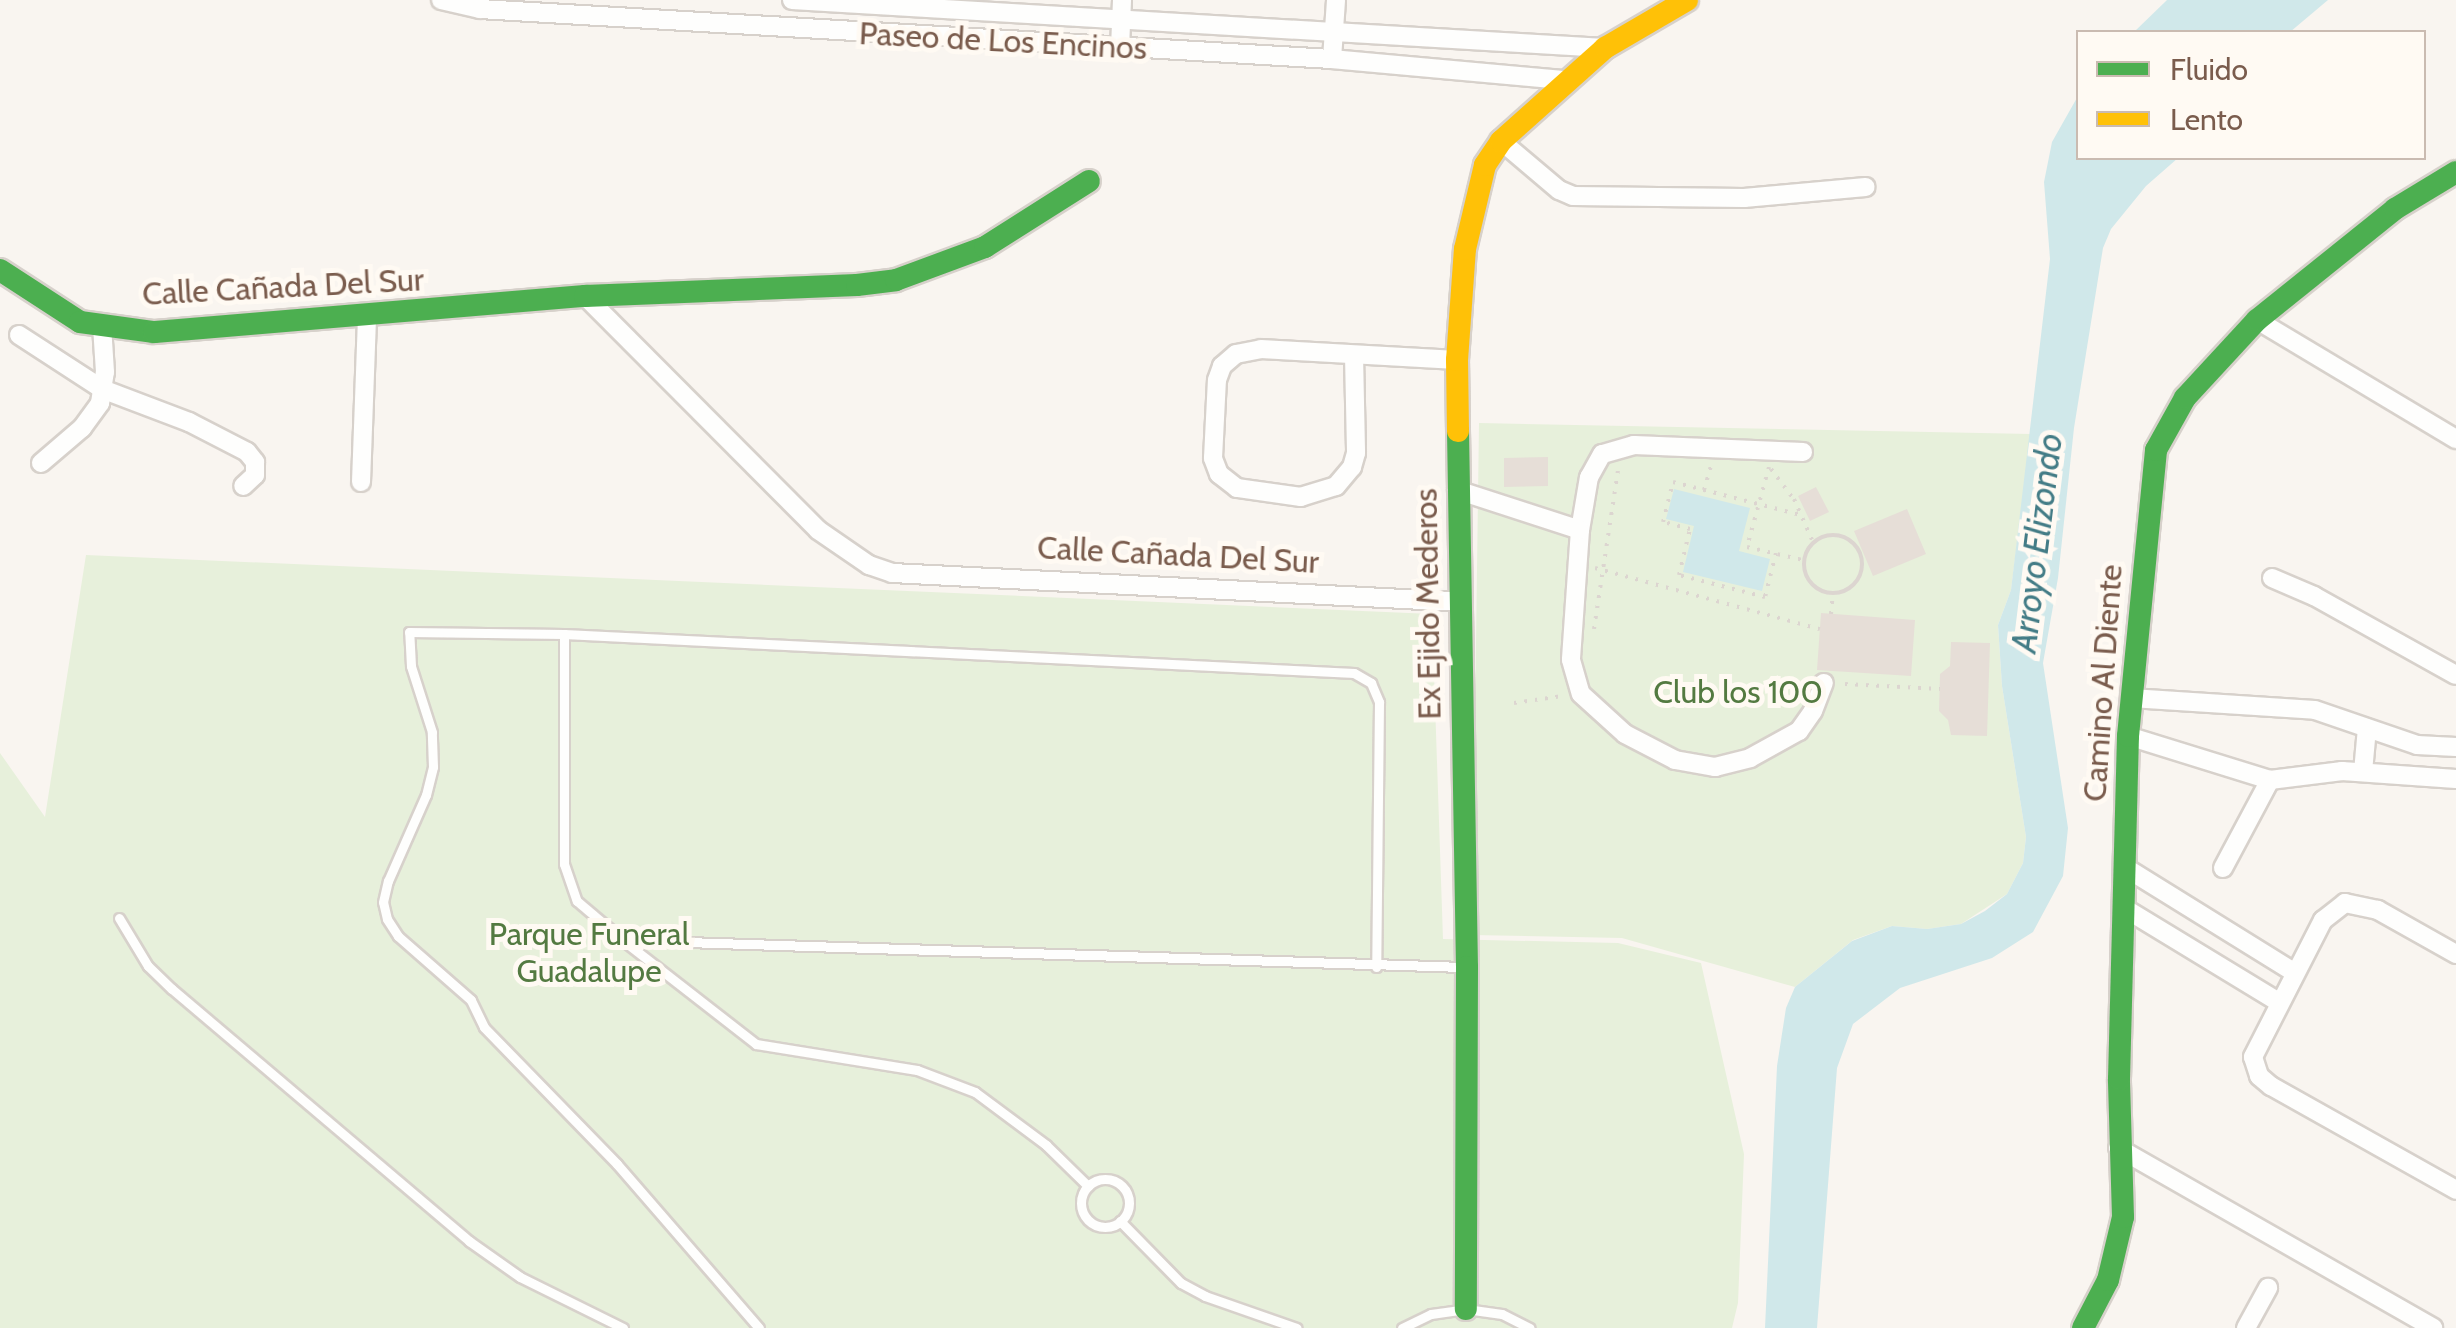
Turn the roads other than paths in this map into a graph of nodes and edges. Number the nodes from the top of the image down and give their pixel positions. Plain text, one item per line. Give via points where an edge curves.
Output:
1 (441, 0) edge
2 (792, 0) edge
3 (1122, 0) edge
4 (1336, 0) edge
5 (1687, 0) edge
6 (906, 4) edge
7 (1121, 20) junction
8 (1333, 32) junction
9 (906, 35) junction
10 (1120, 48) junction
11 (1605, 48) junction
12 (1332, 59) junction
13 (1565, 80) junction
14 (1501, 141) junction
15 (2456, 172) edge
16 (1089, 182) dead end
17 (1866, 187) dead end
18 (0, 270) edge
19 (585, 296) junction
20 (368, 318) junction
21 (2257, 320) junction
22 (102, 325) junction
23 (19, 335) dead end
24 (1354, 355) junction
25 (1457, 360) junction
26 (102, 389) junction
27 (2456, 438) edge
28 (1803, 452) dead end
29 (41, 463) dead end
30 (361, 482) dead end
31 (244, 486) dead end
32 (1458, 490) junction
33 (1580, 530) junction
34 (2272, 578) dead end
35 (1462, 602) junction
36 (564, 634) junction
37 (2456, 675) edge
38 (1824, 683) road end
39 (2131, 698) junction
40 (2366, 728) junction
41 (2128, 736) junction
42 (2456, 747) edge
43 (2363, 772) junction
44 (2456, 779) edge
45 (2270, 780) junction
46 (2126, 868) junction
47 (2223, 868) dead end
48 (2124, 908) junction
49 (119, 918) dead end
50 (623, 940) junction
51 (2456, 954) edge
52 (1376, 967) junction
53 (1467, 967) junction
54 (2294, 972) junction
55 (2277, 1002) junction
56 (2118, 1148) junction
57 (1088, 1186) junction
58 (2456, 1190) edge
59 (1120, 1221) junction
60 (2268, 1288) dead end
61 (1466, 1318) edge
62 (623, 1328) edge
63 (759, 1328) edge
64 (1296, 1328) edge
65 (1402, 1328) edge
66 (1530, 1328) edge
67 (2083, 1328) edge
68 (2246, 1328) edge
69 (2433, 1328) edge

1 - 9 street, Paseo de Los Encinos via 480,9
2 - 6 street, Paseo de Los Encinos
3 - 7 street
4 - 8 street
5 - 11 street, Ex Ejido Mederos
6 - 7 street, Paseo de Los Encinos
6 - 9 street
7 - 8 street, Paseo de Los Encinos
7 - 10 street
8 - 11 street, Paseo de Los Encinos
8 - 12 street
9 - 10 street, Paseo de Los Encinos
10 - 12 street, Paseo de Los Encinos
11 - 13 street, Ex Ejido Mederos
12 - 13 street, Paseo de Los Encinos
13 - 14 street, Ex Ejido Mederos
14 - 17 street via 1559,190 1590,198 1744,198
14 - 25 street, Ex Ejido Mederos via 1475,194
15 - 21 street, Camino Al Diente via 2395,209
16 - 19 street, Calle Cañada Del Sur via 1000,240 896,280
18 - 22 street, Calle Cañada Del Sur via 80,322
19 - 20 street, Calle Cañada Del Sur
19 - 35 street, Calle Cañada Del Sur via 818,530 847,553 892,573
20 - 22 street, Calle Cañada Del Sur via 194,331
20 - 30 street
21 - 27 street
21 - 39 street, Camino Al Diente via 2185,398 2156,450
22 - 26 street
23 - 26 street
24 - 24 street via 1356,453 1345,478 1301,498 1226,482 1213,458 1218,380 1228,359 1261,348
24 - 25 street
25 - 32 street, Ex Ejido Mederos
26 - 29 street via 82,428
26 - 31 street via 247,452 256,475
28 - 33 street via 1618,447 1594,464
32 - 33 street
32 - 35 street, Ex Ejido Mederos
33 - 38 street via 1572,660 1581,694 1625,734 1675,760 1715,767 1750,758 1798,731
34 - 37 street
35 - 53 street, Ex Ejido Mederos
36 - 50 lane via 564,864 577,900
36 - 52 lane via 1364,677 1379,702
36 - 63 lane via 409,632 411,666 432,732 432,767 388,881 387,918 398,936 471,1000 484,1026 618,1164
39 - 40 street via 2279,705
39 - 41 street, Camino Al Diente
40 - 42 street via 2417,745
40 - 43 street
41 - 45 street
41 - 46 street, Camino Al Diente
43 - 44 street
43 - 45 street
45 - 47 street
46 - 48 street, Camino Al Diente
46 - 54 street
48 - 55 street
48 - 56 street, Camino Al Diente
49 - 62 lane via 148,966 172,989 469,1242 520,1277
50 - 52 lane
50 - 57 lane via 756,1044 917,1070 975,1092
51 - 54 street via 2378,910 2345,903 2323,920
52 - 53 lane
53 - 61 street, Ex Ejido Mederos
54 - 55 street
55 - 58 street via 2253,1056 2258,1076
56 - 67 street, Camino Al Diente via 2122,1235
56 - 69 street
57 - 59 lane via 1081,1204 1086,1219 1101,1227
57 - 59 lane via 1103,1179 1119,1184 1128,1198
59 - 64 lane via 1181,1283
60 - 68 street
61 - 65 lane via 1430,1314
61 - 66 lane via 1502,1314

